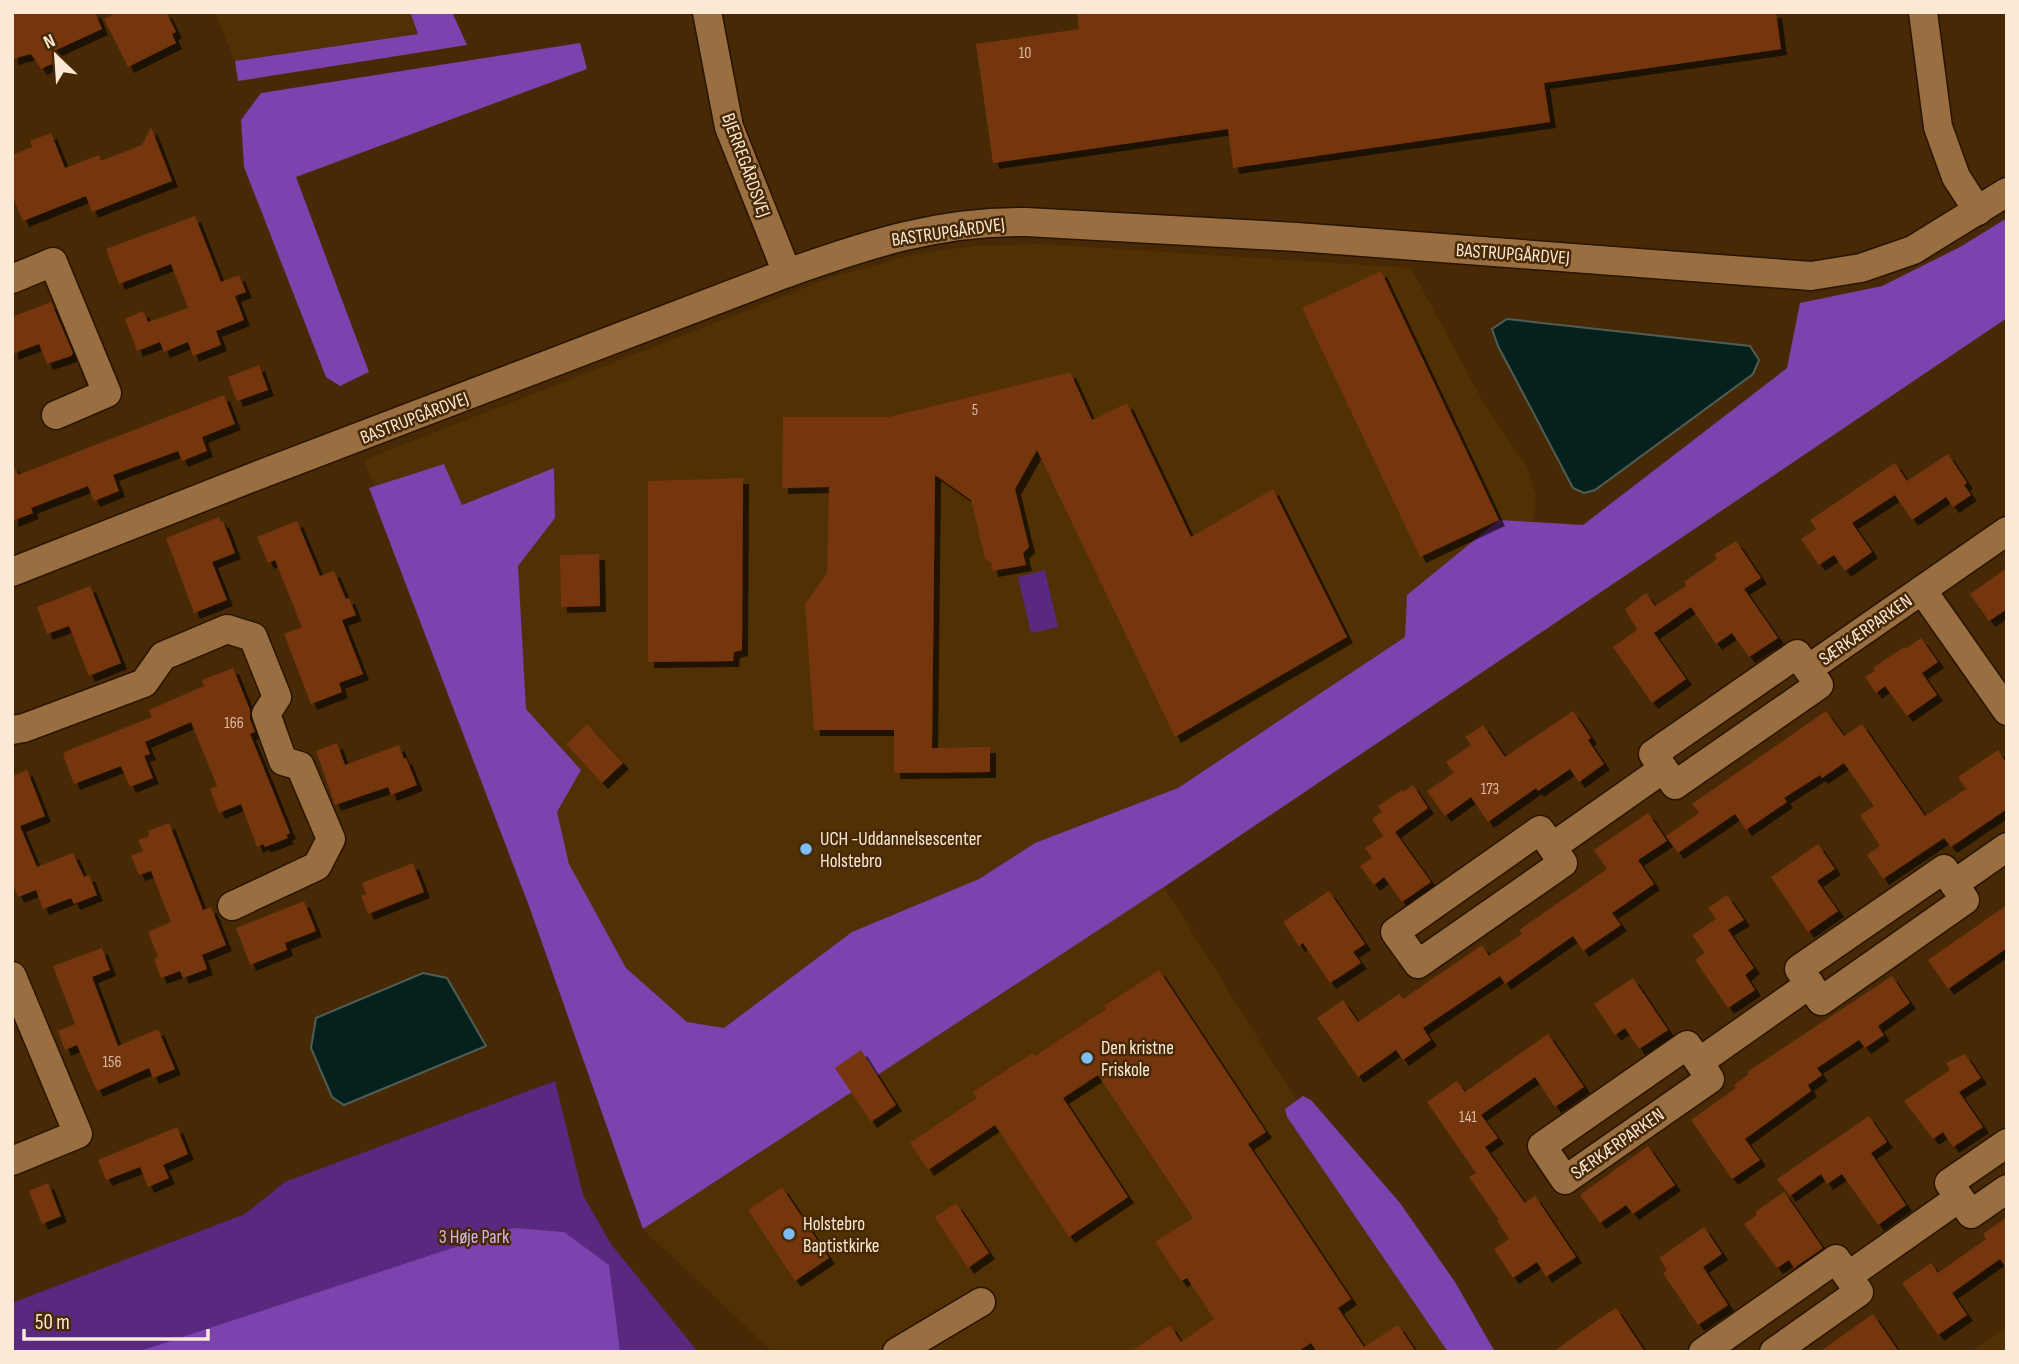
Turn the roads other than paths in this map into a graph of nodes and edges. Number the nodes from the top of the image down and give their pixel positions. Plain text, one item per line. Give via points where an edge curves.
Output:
1 (707, 12) edge
2 (1923, 12) edge
3 (2007, 192) edge
4 (1978, 211) junction
5 (787, 273) junction
6 (12, 279) edge
7 (56, 415) dead end
8 (2007, 531) edge
9 (12, 572) edge
10 (1922, 590) junction
11 (1808, 669) junction
12 (2007, 711) edge
13 (12, 730) edge
14 (1663, 769) junction
15 (1552, 847) junction
16 (2007, 847) edge
17 (1954, 884) junction
18 (232, 906) dead end
19 (12, 976) edge
20 (1810, 984) junction
21 (1699, 1062) junction
22 (2007, 1143) edge
23 (12, 1161) edge
24 (2007, 1189) edge
25 (1959, 1198) junction
26 (1848, 1276) junction
27 (981, 1303) dead end
28 (897, 1352) edge
29 (1703, 1352) edge
30 (1774, 1352) edge

1 - 5 street, BJERREGÅRDSVEJ via 729,127
2 - 4 street via 1938,127 1956,177
3 - 4 street, BASTRUPGÅRDVEJ
4 - 5 street, BASTRUPGÅRDVEJ via 1913,250 1861,268 1811,276 1297,237 986,222 898,236
5 - 9 street, BASTRUPGÅRDVEJ
6 - 7 street via 53,262 107,393
8 - 10 street, SÆRKÆRPARKEN
10 - 11 street, SÆRKÆRPARKEN
10 - 12 street, SÆRKÆRPARKEN
11 - 14 street, SÆRKÆRPARKEN via 1797,654 1653,754
11 - 14 street, SÆRKÆRPARKEN via 1819,685 1675,785
13 - 18 street via 144,683 163,656 227,629 253,637 277,697 266,714 284,761 300,766 331,839 317,866
14 - 15 street
15 - 15 street via 1540,831 1395,932 1418,964 1563,863
16 - 17 street
17 - 20 street via 1944,869 1799,969
17 - 20 street via 1965,900 1821,1001
19 - 23 street via 78,1134
20 - 21 street
21 - 21 street, SÆRKÆRPARKEN via 1687,1045 1542,1146 1565,1180 1710,1079
22 - 25 street via 1949,1183
24 - 25 street via 1971,1214
25 - 26 street
26 - 29 street via 1836,1259
26 - 30 street via 1859,1292
27 - 28 street

